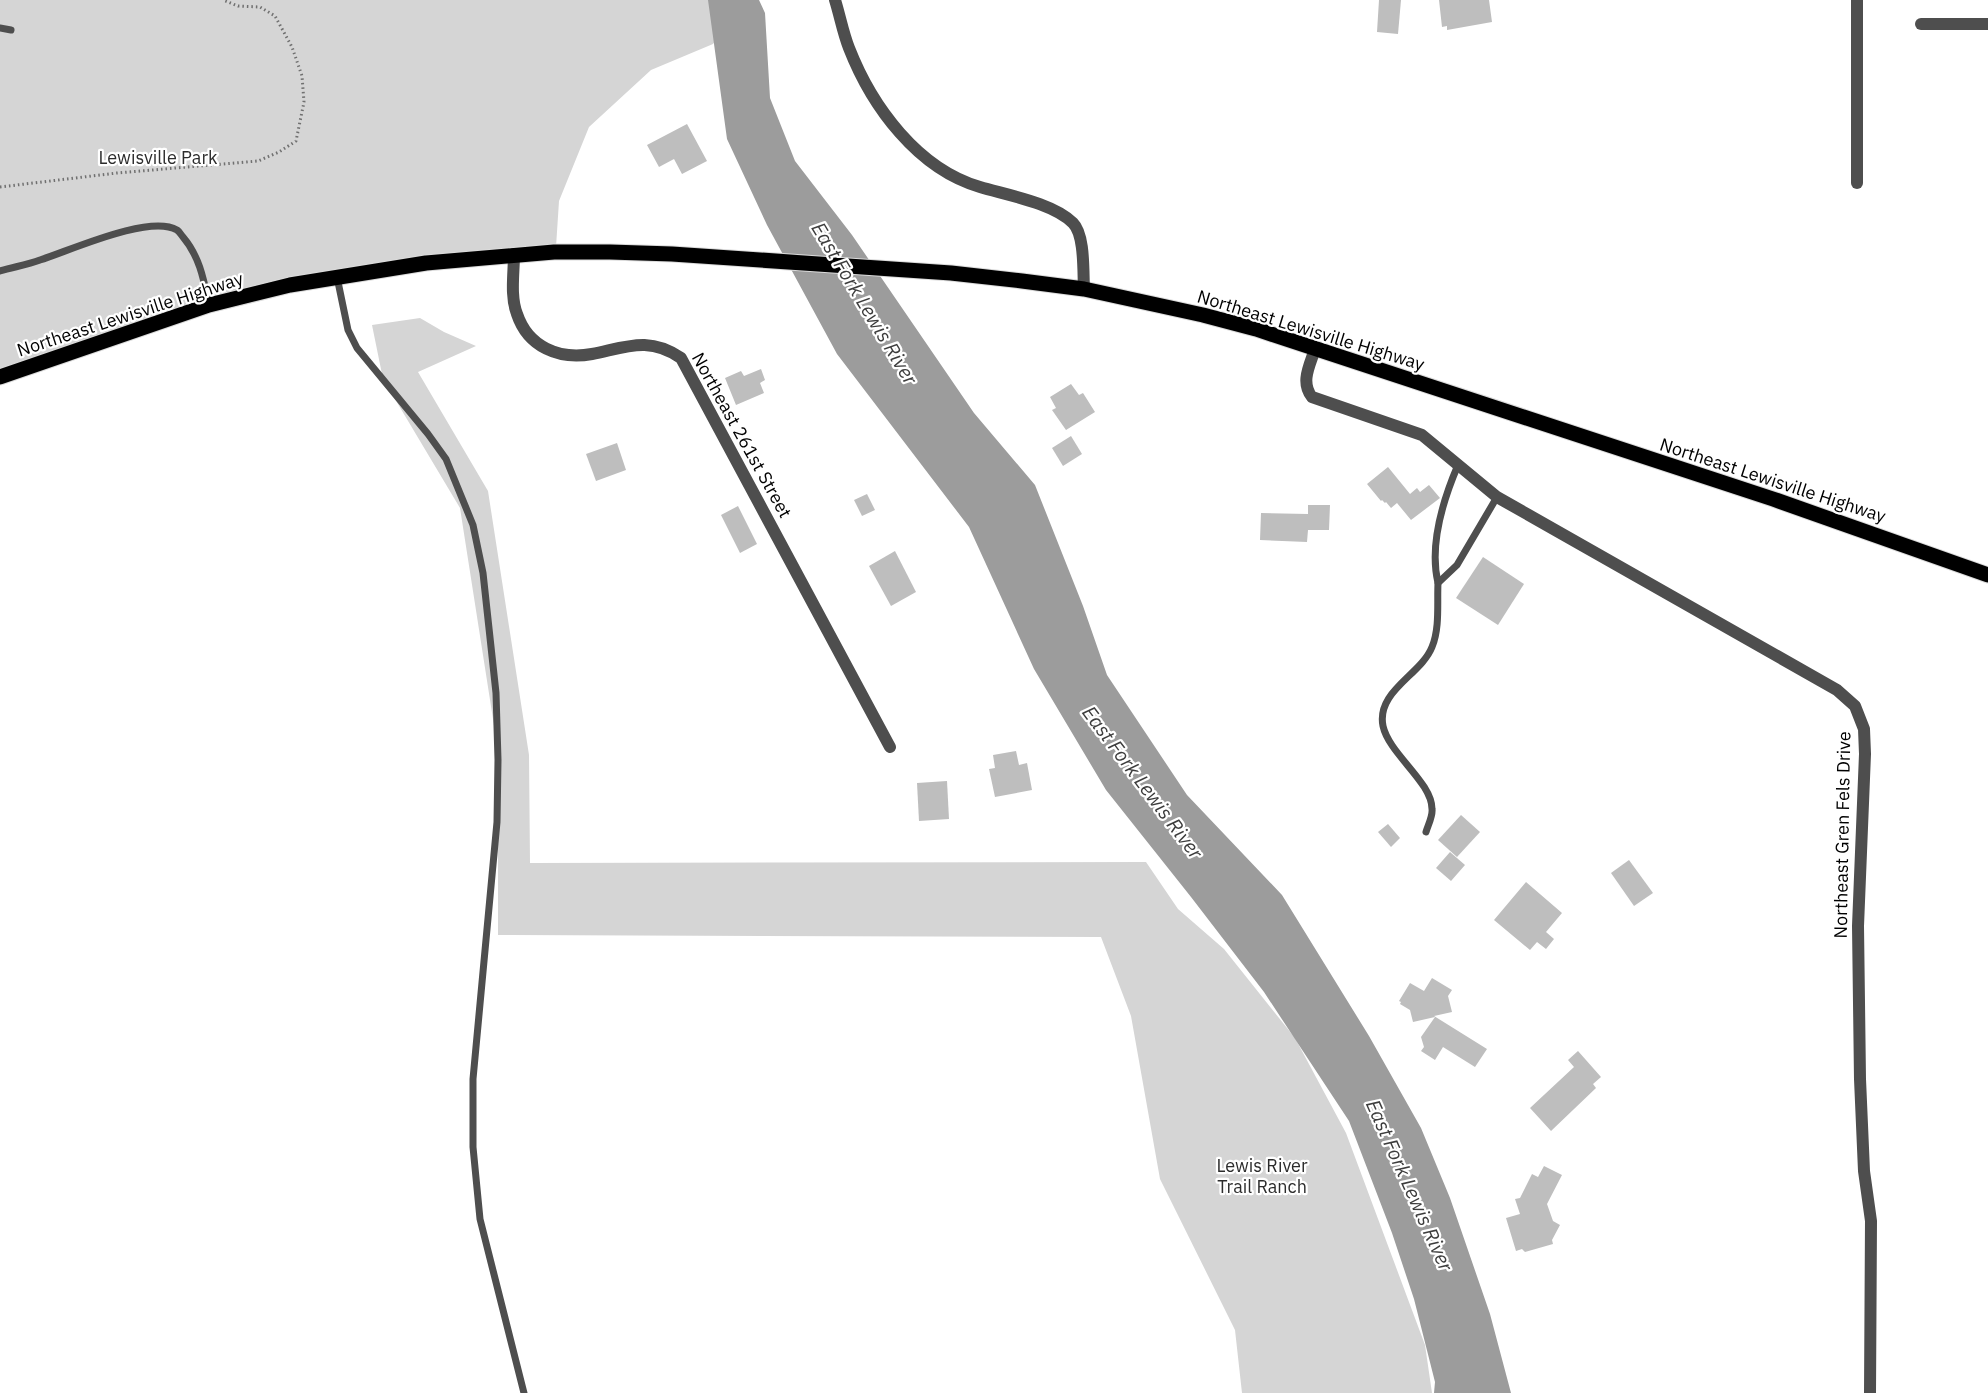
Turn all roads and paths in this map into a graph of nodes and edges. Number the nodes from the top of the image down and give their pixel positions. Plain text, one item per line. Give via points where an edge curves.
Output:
1 (223, 0) edge
2 (835, 0) edge
3 (1857, 0) edge
4 (1921, 24) dead end
5 (1988, 24) edge
6 (0, 28) edge
7 (11, 30) dead end
8 (1857, 183) dead end
9 (0, 187) edge
10 (514, 254) junction
11 (0, 271) edge
12 (337, 277) junction
13 (1084, 289) junction
14 (209, 305) junction
15 (1315, 349) junction
16 (0, 377) edge
17 (1458, 465) junction
18 (1497, 497) junction
19 (1988, 575) edge
20 (1438, 583) junction
21 (890, 747) dead end
22 (1426, 831) dead end
23 (524, 1393) edge
24 (1870, 1393) edge

1 - 9 path via 238,6 260,7 275,16 302,76 304,102 296,141 258,161
2 - 13 street via 861,73 903,137 938,168 965,183 1046,207 1075,224 1081,236
3 - 8 street
4 - 5 street
6 - 7 lane
10 - 12 main road, Northeast Lewisville Highway via 426,262
10 - 13 main road, Northeast Lewisville Highway via 610,252 951,273
10 - 21 street, Northeast 261st Street via 517,314 525,332 541,347 562,354 588,354 657,345 681,358
11 - 14 lane via 99,238 157,226 177,230 194,249
12 - 14 main road, Northeast Lewisville Highway
12 - 23 lane via 348,330 357,348 446,459 473,525 483,573 495,693 497,822 474,1068 473,1147 480,1219
13 - 15 main road, Northeast Lewisville Highway via 1257,329
14 - 16 main road, Northeast Lewisville Highway
15 - 17 street, Northeast Gren Fels Drive via 1306,378 1306,390 1312,397 1422,435
15 - 19 main road, Northeast Lewisville Highway via 1773,499
17 - 18 street, Northeast Gren Fels Drive
17 - 20 lane via 1447,490 1439,526 1434,566
18 - 20 lane via 1457,565
18 - 24 street, Northeast Gren Fels Drive via 1837,690 1855,706 1864,729 1865,754 1858,950 1864,1171 1871,1221
20 - 22 lane via 1433,646 1424,663 1397,688 1384,709 1383,727 1425,789 1432,809

